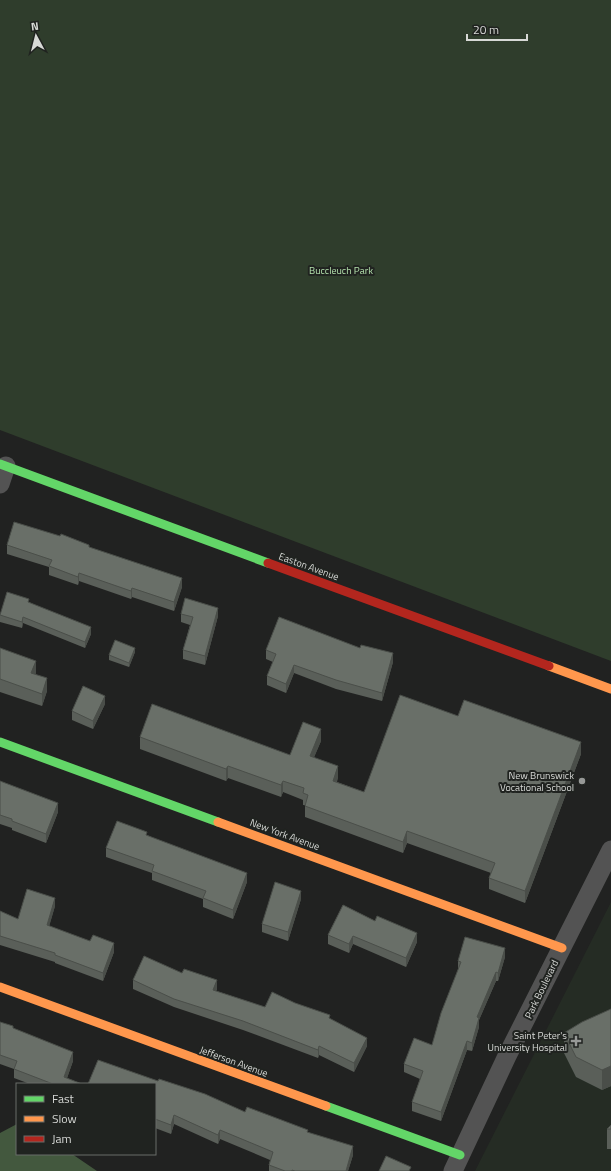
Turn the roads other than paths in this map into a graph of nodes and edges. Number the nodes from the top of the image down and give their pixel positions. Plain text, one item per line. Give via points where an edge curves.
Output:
1 (3, 465) edge
2 (0, 484) edge
3 (611, 689) edge
4 (0, 742) edge
5 (611, 850) edge
6 (562, 948) junction
7 (0, 987) edge
8 (457, 1163) edge

1 - 2 street
1 - 3 street, Easton Avenue
4 - 6 street, New York Avenue
5 - 6 street, Park Boulevard
6 - 8 street, Park Boulevard
7 - 8 street, Jefferson Avenue

